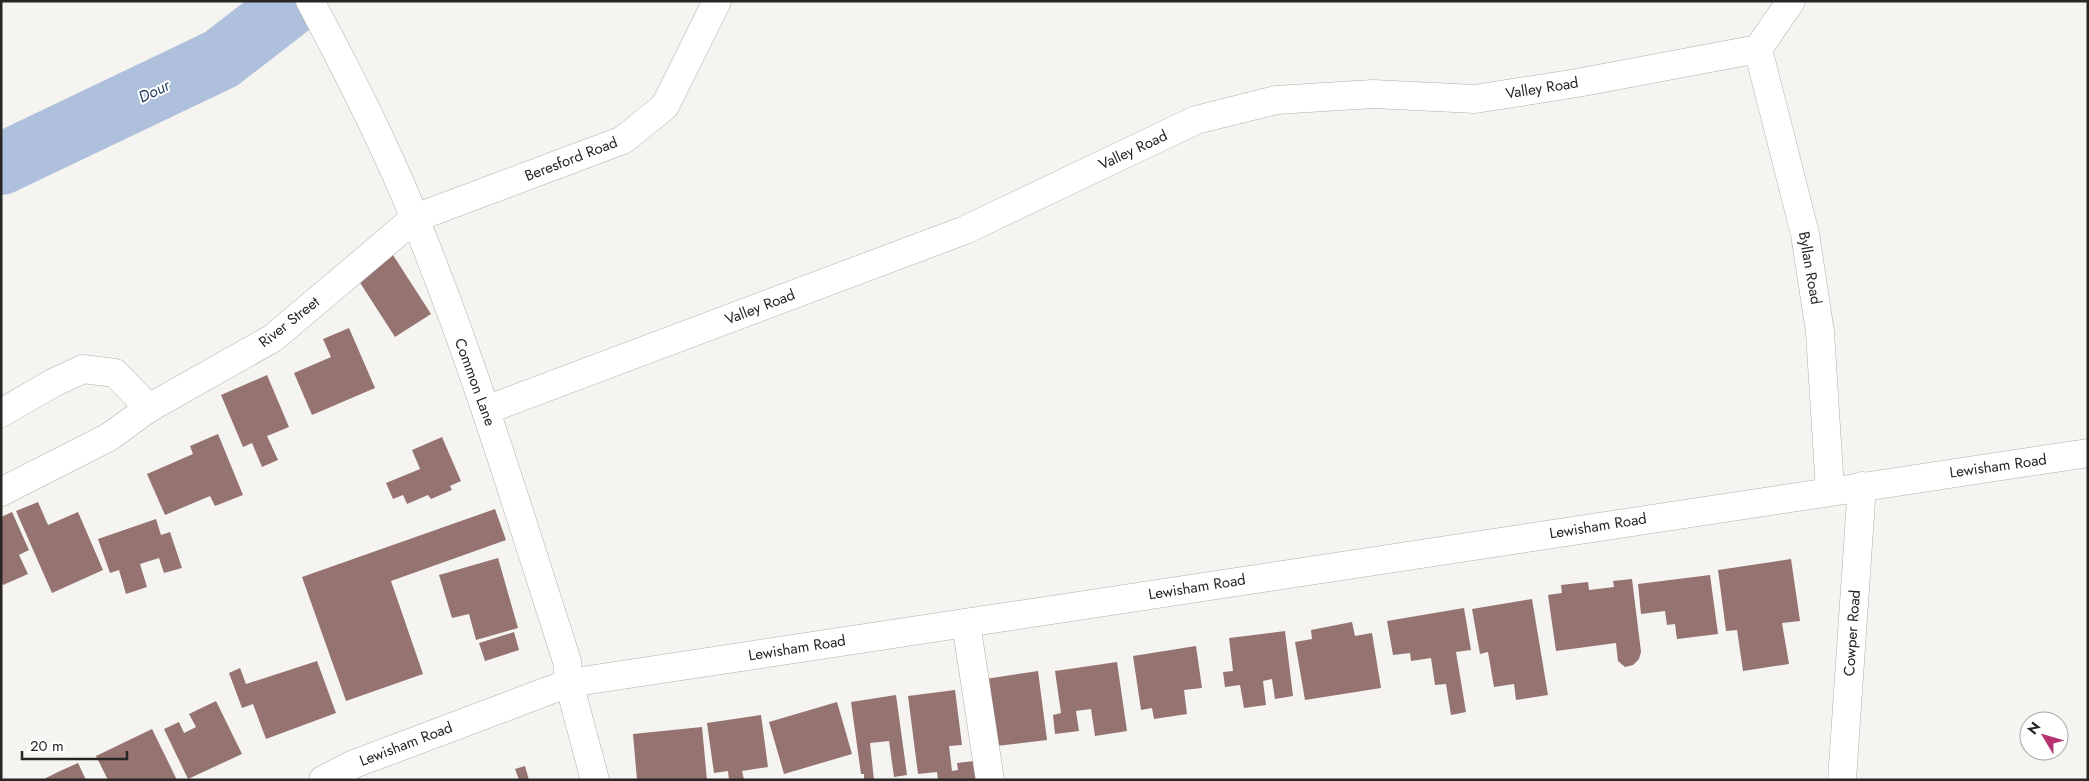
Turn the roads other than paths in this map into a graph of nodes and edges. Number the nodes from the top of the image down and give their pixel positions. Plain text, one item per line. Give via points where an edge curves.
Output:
1 (310, 1) edge
2 (717, 1) edge
3 (1791, 1) edge
4 (1758, 49) junction
5 (415, 218) junction
6 (149, 408) junction
7 (486, 410) junction
8 (1, 413) edge
9 (2088, 454) edge
10 (1862, 486) junction
11 (1830, 491) junction
12 (1, 492) edge
13 (966, 623) junction
14 (569, 683) junction
15 (323, 780) edge
16 (595, 780) edge
17 (990, 780) edge
18 (1842, 780) edge

1 - 5 street, Common Lane via 349,75
2 - 5 street, Beresford Road via 665,106 623,140
3 - 4 street
4 - 7 street, Valley Road via 1475,99 1373,94 1276,100 1196,120 965,230
4 - 11 street, Byllan Road via 1805,234 1820,332
5 - 6 street, River Street via 272,338
5 - 7 street, Common Lane
6 - 8 street via 115,373 83,369
6 - 12 street, River Street via 109,436
7 - 14 street, Common Lane via 567,661
9 - 10 street, Lewisham Road
10 - 11 street, Lewisham Road
10 - 18 street, Cowper Road
11 - 13 street, Lewisham Road
13 - 14 street, Lewisham Road
13 - 17 street
14 - 15 street, Lewisham Road via 354,764
14 - 16 street, Common Lane

